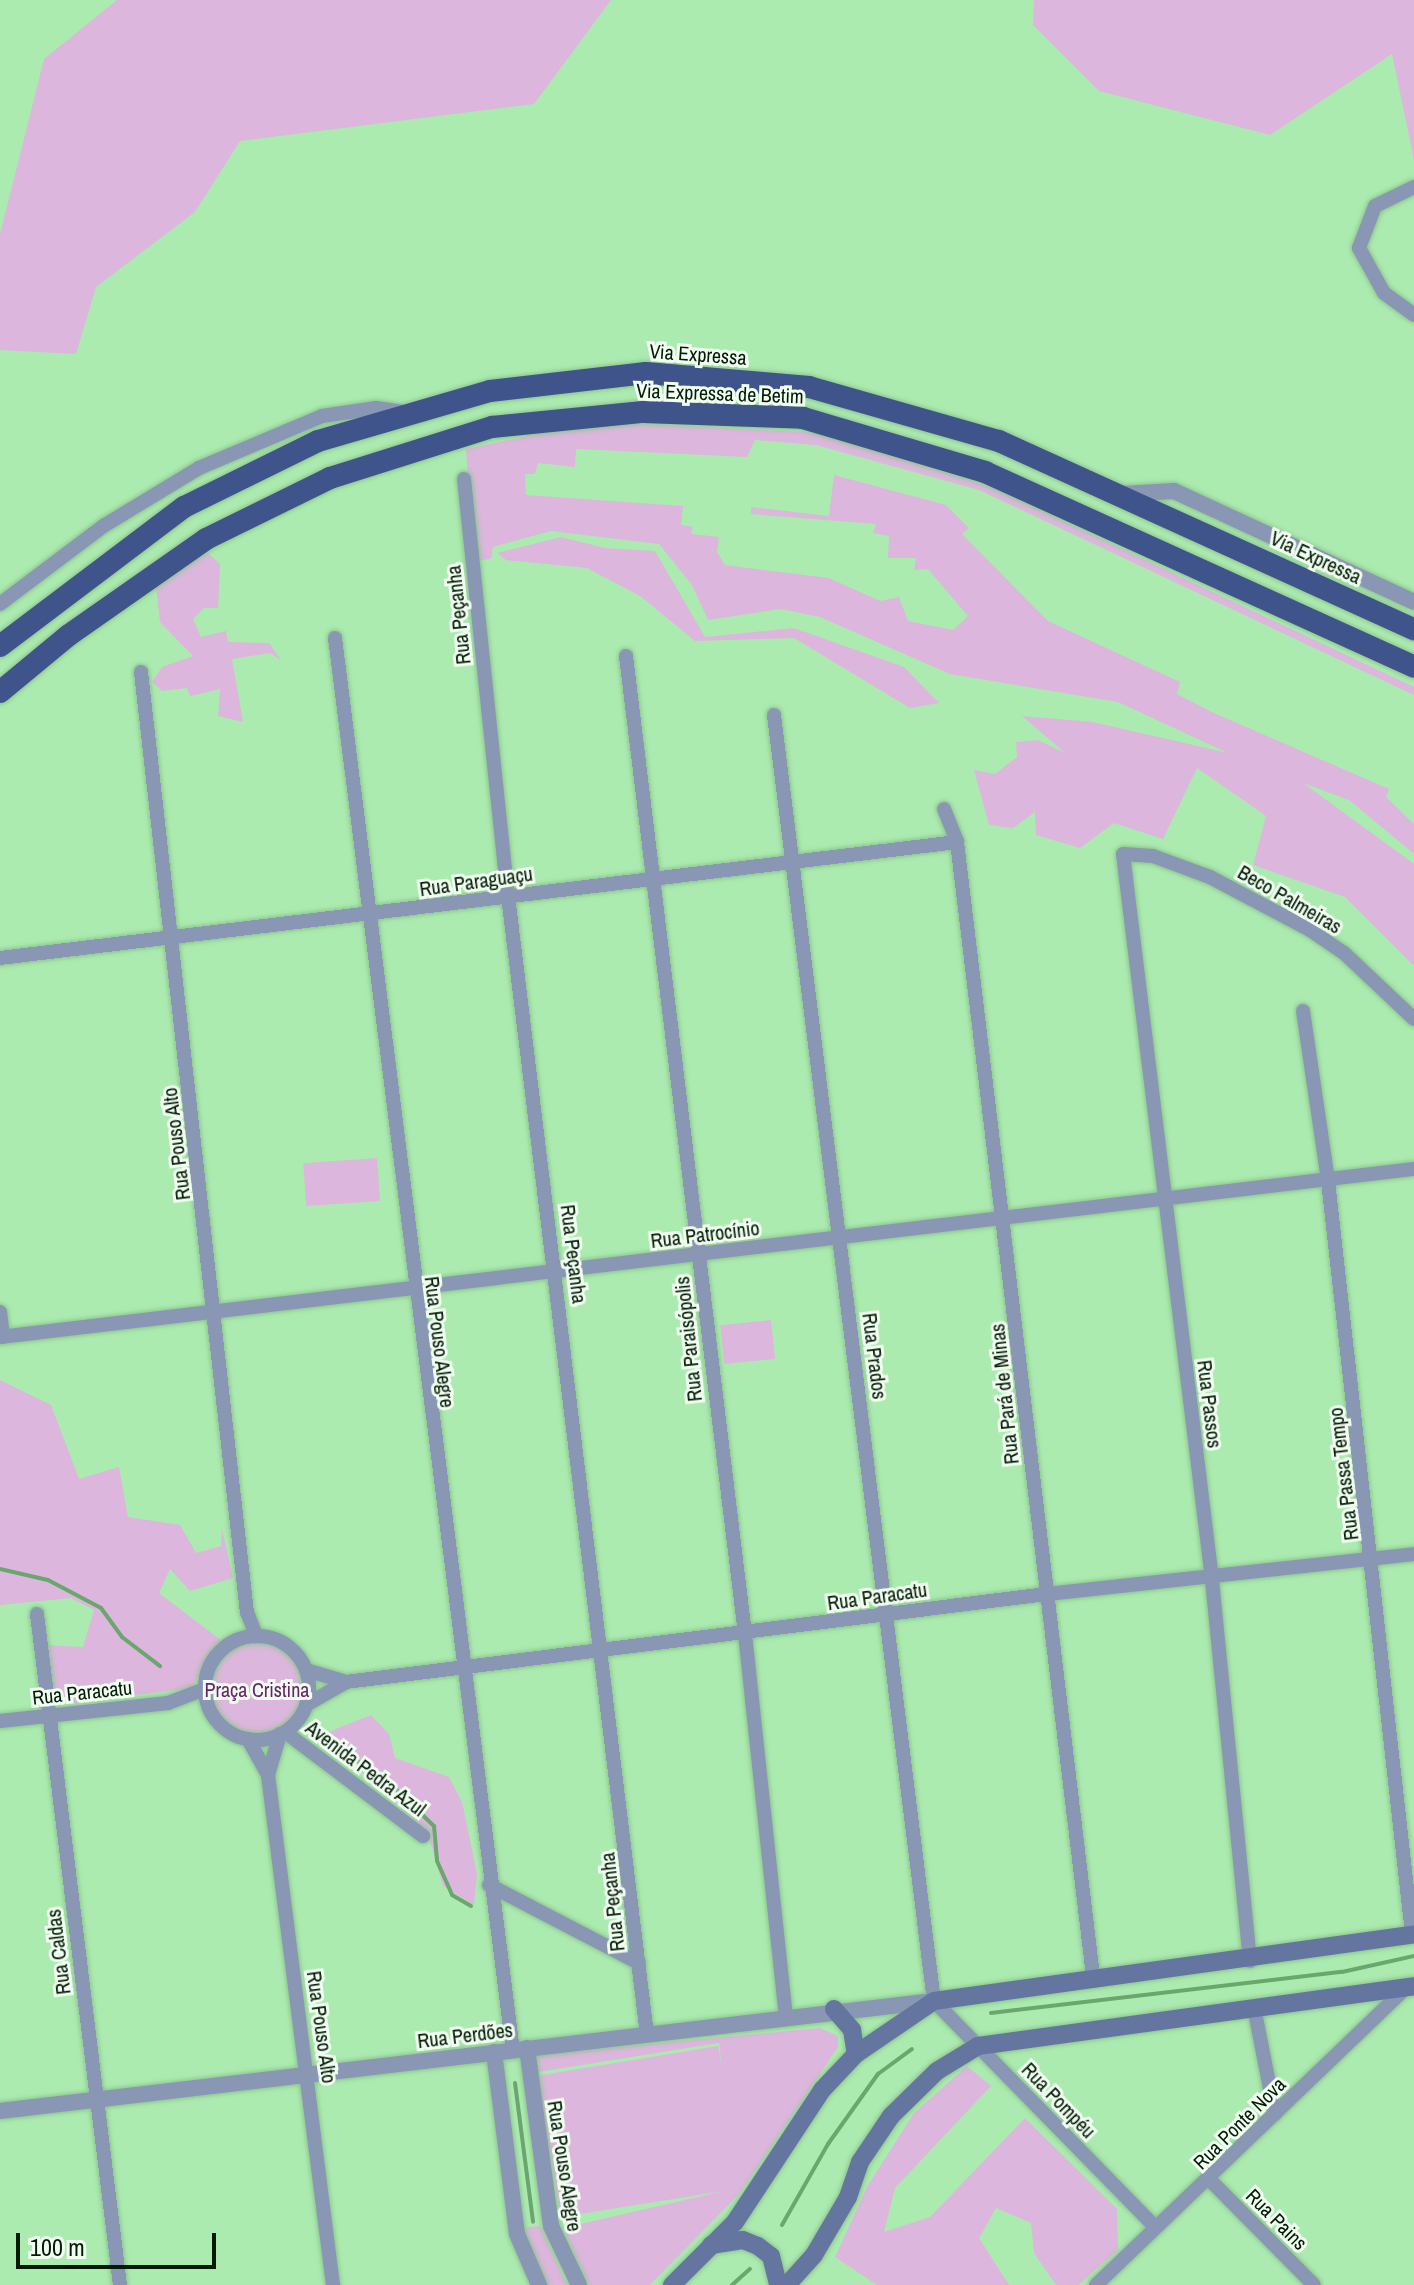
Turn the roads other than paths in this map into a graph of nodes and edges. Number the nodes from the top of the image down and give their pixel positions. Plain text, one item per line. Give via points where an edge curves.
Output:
1 (1414, 187) edge
2 (1414, 315) edge
3 (412, 413) junction
4 (464, 479) dead end
5 (1122, 494) junction
6 (1414, 602) edge
7 (0, 604) edge
8 (1414, 629) edge
9 (335, 638) dead end
10 (0, 646) edge
11 (626, 656) dead end
12 (1414, 667) edge
13 (141, 672) dead end
14 (0, 692) edge
15 (774, 715) dead end
16 (944, 809) dead end
17 (957, 842) junction
18 (1123, 854) joint
19 (793, 860) junction
20 (652, 879) junction
21 (508, 896) junction
22 (368, 916) junction
23 (170, 936) junction
24 (0, 958) edge
25 (1303, 1011) dead end
26 (1414, 1019) edge
27 (1414, 1169) edge
28 (1328, 1181) junction
29 (1163, 1197) junction
30 (1004, 1218) junction
31 (840, 1238) junction
32 (699, 1255) junction
33 (557, 1273) junction
34 (413, 1288) junction
35 (0, 1312) edge
36 (216, 1315) junction
37 (2, 1337) edge
38 (1414, 1554) edge
39 (1373, 1558) junction
40 (1212, 1579) junction
41 (1047, 1594) junction
42 (247, 1612) junction
43 (37, 1614) dead end
44 (886, 1614) junction
45 (745, 1634) junction
46 (256, 1636) junction
47 (237, 1640) junction
48 (603, 1648) junction
49 (461, 1669) junction
50 (306, 1670) junction
51 (346, 1682) junction
52 (205, 1689) junction
53 (168, 1703) junction
54 (306, 1705) junction
55 (210, 1709) junction
56 (49, 1717) junction
57 (0, 1721) edge
58 (283, 1733) junction
59 (248, 1739) junction
60 (268, 1775) junction
61 (423, 1836) dead end
62 (489, 1885) junction
63 (1413, 1934) edge
64 (1250, 1961) junction
65 (639, 1963) junction
66 (1093, 1976) junction
67 (1411, 1987) edge
68 (934, 2001) junction
69 (1254, 2007) junction
70 (834, 2009) junction
71 (786, 2019) junction
72 (647, 2034) junction
73 (978, 2046) junction
74 (520, 2049) junction
75 (494, 2052) junction
76 (856, 2054) junction
77 (308, 2075) junction
78 (96, 2100) junction
79 (0, 2111) edge
80 (1275, 2114) junction
81 (1211, 2181) junction
82 (1155, 2227) junction
83 (711, 2245) junction
84 (120, 2285) edge
85 (333, 2285) edge
86 (539, 2285) edge
87 (579, 2285) edge
88 (672, 2285) edge
89 (778, 2285) edge
90 (787, 2285) edge
91 (1096, 2285) edge
92 (1314, 2285) edge

1 - 2 street via 1375,206 1359,248 1384,293
3 - 5 highway, Via Expressa via 490,391 646,373 809,387 999,441
3 - 7 street via 376,408 334,413 199,468 105,525
3 - 10 highway, Via Expressa via 318,441 184,507
4 - 21 street, Rua Peçanha
5 - 6 street via 1174,491
5 - 8 highway, Via Expressa
9 - 22 street, Rua Pouso Alegre
11 - 20 street, Rua Paraisópolis
12 - 14 highway, Via Expressa de Betim via 985,472 803,418 643,412 492,427 330,478 206,539 69,635
13 - 23 street, Rua Pouso Alto
15 - 19 street, Rua Prados
16 - 17 street, Rua Pará de Minas
17 - 19 street, Rua Paraguaçu
17 - 30 street, Rua Pará de Minas
18 - 26 street, Beco Palmeiras via 1153,856 1210,877 1310,930 1344,953
18 - 29 street, Rua Passos
19 - 20 street, Rua Paraguaçu
19 - 31 street, Rua Prados
20 - 21 street, Rua Paraguaçu
20 - 32 street, Rua Paraisópolis
21 - 22 street, Rua Paraguaçu
21 - 33 street, Rua Peçanha
22 - 23 street, Rua Paraguaçu
22 - 34 street, Rua Pouso Alegre
23 - 24 street, Rua Paraguaçu
23 - 36 street, Rua Pouso Alto
25 - 28 street, Rua Passa Tempo
27 - 28 street, Rua Patrocínio
28 - 29 street, Rua Patrocínio
28 - 39 street, Rua Passa Tempo
29 - 30 street, Rua Patrocínio
29 - 40 street, Rua Passos
30 - 31 street, Rua Patrocínio
30 - 41 street, Rua Pará de Minas
31 - 32 street, Rua Patrocínio
31 - 44 street, Rua Prados
32 - 33 street, Rua Patrocínio
32 - 45 street, Rua Paraisópolis
33 - 34 street, Rua Patrocínio
33 - 48 street, Rua Peçanha
34 - 36 street, Rua Patrocínio
34 - 49 street, Rua Pouso Alegre
35 - 37 street
36 - 37 street, Rua Patrocínio
36 - 42 street, Rua Pouso Alto
38 - 39 street, Rua Paracatu
39 - 40 street, Rua Paracatu
39 - 63 street, Rua Passa Tempo
40 - 41 street, Rua Paracatu
40 - 64 street, Rua Passos
41 - 44 street, Rua Paracatu
41 - 66 street, Rua Pará de Minas
42 - 46 street, Rua Pouso Alto
42 - 47 street, Rua Pouso Alto
43 - 56 street, Rua Caldas
44 - 45 street, Rua Paracatu
44 - 68 street, Rua Prados
45 - 48 street, Rua Paracatu
45 - 71 street, Rua Paraisópolis
46 - 47 street
46 - 50 street via 281,1642
47 - 52 street via 214,1658
48 - 49 street, Rua Paracatu
48 - 65 street, Rua Peçanha
49 - 51 street, Rua Paracatu
49 - 62 street, Rua Pouso Alegre
50 - 51 street, Rua Paracatu
50 - 54 street
51 - 54 street, Rua Paracatu
52 - 53 street, Rua Paracatu
52 - 55 street
53 - 55 street, Rua Paracatu
53 - 56 street, Rua Paracatu
54 - 58 street
55 - 59 street via 225,1729
56 - 57 street, Rua Paracatu
56 - 78 street, Rua Caldas
58 - 59 street
58 - 60 street, Rua Pouso Alto
58 - 61 street, Avenida Pedra Azul
59 - 60 street, Rua Pouso Alto
60 - 77 street, Rua Pouso Alto
62 - 65 street
62 - 74 street, Rua Pouso Alegre
63 - 64 main road
64 - 66 main road
65 - 72 street, Rua Peçanha
66 - 68 main road
67 - 69 main road
67 - 80 street, Rua Ponte Nova
68 - 70 street, Rua Perdões
68 - 73 street, Rua Pompéu
68 - 76 main road
69 - 73 main road
69 - 80 street
70 - 71 street, Rua Perdões
70 - 76 main road via 852,2030
71 - 72 street, Rua Perdões
72 - 74 street, Rua Perdões
73 - 82 street, Rua Pompéu
73 - 90 main road via 937,2071 891,2116 860,2162 848,2197 814,2255
74 - 75 street, Rua Perdões
74 - 87 street, Rua Pouso Alegre via 551,2226
75 - 77 street, Rua Perdões
75 - 86 street via 517,2234
76 - 83 main road via 822,2090 771,2174
77 - 78 street, Rua Perdões
77 - 85 street, Rua Pouso Alto
78 - 79 street, Rua Perdões
78 - 84 street, Rua Caldas
80 - 81 street, Rua Ponte Nova
81 - 82 street, Rua Ponte Nova
81 - 92 street, Rua Pains
82 - 91 street, Rua Ponte Nova
83 - 88 main road
83 - 89 main road via 743,2240 758,2246 771,2256

